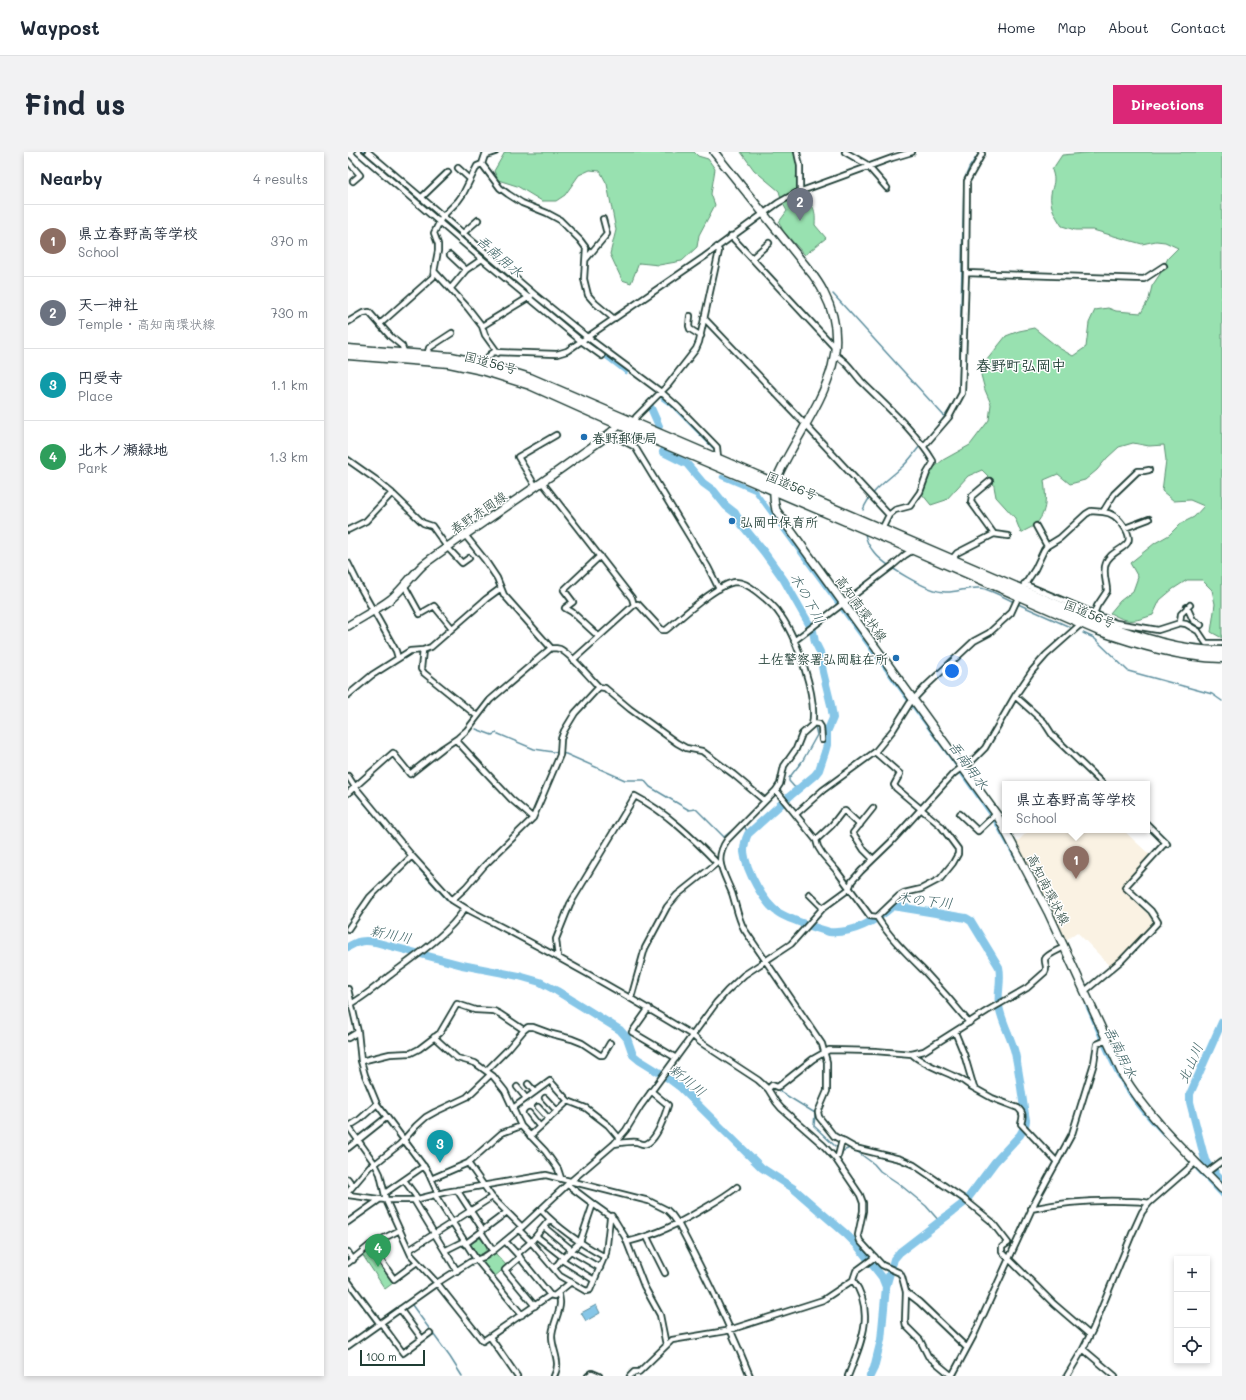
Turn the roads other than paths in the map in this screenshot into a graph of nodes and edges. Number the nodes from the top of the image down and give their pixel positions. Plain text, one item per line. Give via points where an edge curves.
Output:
1 (358, 152) edge
2 (368, 152) edge
3 (495, 152) edge
4 (714, 152) edge
5 (797, 152) edge
6 (845, 152) edge
7 (912, 152) edge
8 (982, 153) edge
9 (486, 154) edge
10 (348, 161) edge
11 (482, 164) junction
12 (868, 167) junction
13 (458, 168) dead end
14 (448, 172) dead end
15 (470, 179) junction
16 (352, 180) dead end
17 (887, 188) dead end
18 (800, 192) junction
19 (421, 198) junction
20 (763, 213) junction
21 (603, 219) dead end
22 (441, 220) junction
23 (478, 220) dead end
24 (462, 234) junction
25 (732, 236) junction
26 (769, 243) dead end
27 (717, 247) junction
28 (450, 255) dead end
29 (752, 258) junction
30 (482, 259) junction
31 (586, 260) junction
32 (1164, 266) dead end
33 (466, 270) junction
34 (434, 271) junction
35 (966, 273) junction
36 (450, 288) junction
37 (534, 294) junction
38 (529, 298) junction
39 (690, 316) dead end
40 (704, 318) junction
41 (614, 319) junction
42 (348, 322) edge
43 (380, 324) junction
44 (482, 326) junction
45 (452, 333) dead end
46 (701, 336) junction
47 (584, 339) junction
48 (348, 349) edge
49 (404, 352) junction
50 (498, 352) junction
51 (836, 352) junction
52 (348, 355) edge
53 (427, 355) junction
54 (602, 356) dead end
55 (483, 367) junction
56 (661, 392) junction
57 (621, 422) junction
58 (805, 424) junction
59 (631, 426) junction
60 (609, 433) junction
61 (556, 435) dead end
62 (923, 444) junction
63 (718, 458) junction
64 (348, 460) edge
65 (1149, 470) dead end
66 (990, 481) dead end
67 (542, 482) junction
68 (774, 486) junction
69 (536, 487) junction
70 (392, 493) junction
71 (1103, 512) junction
72 (889, 515) junction
73 (1150, 519) dead end
74 (1036, 526) dead end
75 (1125, 528) junction
76 (882, 529) junction
77 (348, 530) edge
78 (994, 534) junction
79 (465, 535) junction
80 (1008, 536) dead end
81 (921, 546) junction
82 (1047, 546) junction
83 (447, 547) junction
84 (912, 550) junction
85 (600, 556) junction
86 (469, 558) dead end
87 (952, 559) junction
88 (348, 563) edge
89 (404, 585) junction
90 (501, 588) junction
91 (719, 589) junction
92 (1019, 595) junction
93 (634, 605) junction
94 (842, 605) junction
95 (373, 611) junction
96 (1092, 617) junction
97 (1180, 622) junction
98 (1082, 623) junction
99 (1201, 625) dead end
100 (348, 626) edge
101 (452, 628) junction
102 (598, 636) junction
103 (794, 641) junction
104 (1222, 643) edge
105 (551, 648) junction
106 (423, 650) junction
107 (1222, 650) edge
108 (398, 658) junction
109 (1222, 658) edge
110 (573, 660) junction
111 (599, 687) junction
112 (348, 695) edge
113 (1015, 696) junction
114 (912, 701) junction
115 (477, 716) junction
116 (812, 723) junction
117 (456, 740) junction
118 (822, 740) dead end
119 (875, 752) junction
120 (961, 769) junction
121 (348, 776) edge
122 (1100, 781) edge
123 (355, 787) junction
124 (776, 790) junction
125 (348, 793) edge
126 (765, 801) junction
127 (873, 808) dead end
128 (922, 809) junction
129 (796, 814) junction
130 (960, 814) dead end
131 (996, 814) junction
132 (533, 818) junction
133 (860, 825) junction
134 (1002, 825) edge
135 (1150, 827) edge
136 (1006, 833) edge
137 (816, 840) junction
138 (412, 856) junction
139 (873, 859) junction
140 (718, 863) junction
141 (849, 888) junction
142 (809, 894) dead end
143 (452, 900) junction
144 (465, 908) junction
145 (824, 908) junction
146 (878, 918) junction
147 (348, 929) edge
148 (1063, 948) junction
149 (558, 956) junction
150 (765, 961) junction
151 (348, 990) edge
152 (1085, 991) junction
153 (631, 998) junction
154 (351, 1004) junction
155 (649, 1008) junction
156 (969, 1023) junction
157 (524, 1030) junction
158 (358, 1032) junction
159 (955, 1032) junction
160 (692, 1035) junction
161 (434, 1037) junction
162 (348, 1038) edge
163 (1105, 1041) junction
164 (610, 1044) dead end
165 (825, 1052) junction
166 (912, 1054) junction
167 (676, 1058) junction
168 (361, 1061) junction
169 (486, 1071) junction
170 (490, 1075) junction
171 (528, 1084) dead end
172 (517, 1087) dead end
173 (769, 1087) junction
174 (974, 1088) junction
175 (535, 1092) junction
176 (651, 1092) junction
177 (526, 1098) junction
178 (545, 1098) dead end
179 (568, 1101) junction
180 (376, 1104) junction
181 (538, 1107) dead end
182 (513, 1108) junction
183 (557, 1111) junction
184 (529, 1113) dead end
185 (387, 1117) junction
186 (549, 1119) junction
187 (348, 1126) edge
188 (521, 1126) junction
189 (540, 1127) junction
190 (530, 1136) junction
191 (619, 1138) junction
192 (403, 1140) junction
193 (842, 1140) junction
194 (358, 1141) junction
195 (614, 1144) junction
196 (348, 1148) edge
197 (835, 1158) junction
198 (1222, 1161) edge
199 (1057, 1162) junction
200 (468, 1163) junction
201 (375, 1164) junction
202 (1194, 1164) junction
203 (424, 1166) junction
204 (1208, 1172) junction
205 (561, 1178) junction
206 (348, 1179) edge
207 (431, 1179) junction
208 (404, 1180) junction
209 (569, 1183) junction
210 (353, 1186) junction
211 (484, 1186) junction
212 (737, 1187) dead end
213 (1222, 1189) edge
214 (457, 1190) junction
215 (348, 1193) edge
216 (385, 1193) junction
217 (436, 1195) junction
218 (492, 1197) junction
219 (416, 1199) junction
220 (379, 1200) junction
221 (386, 1200) junction
222 (1149, 1203) junction
223 (593, 1204) junction
224 (541, 1210) junction
225 (1031, 1210) junction
226 (470, 1212) junction
227 (507, 1212) junction
228 (612, 1216) junction
229 (550, 1219) junction
230 (348, 1222) edge
231 (452, 1223) junction
232 (678, 1224) junction
233 (544, 1227) junction
234 (521, 1229) junction
235 (400, 1230) junction
236 (482, 1231) junction
237 (435, 1233) junction
238 (536, 1236) junction
239 (647, 1237) junction
240 (504, 1241) junction
241 (465, 1242) junction
242 (531, 1242) junction
243 (580, 1242) junction
244 (627, 1242) junction
245 (370, 1245) junction
246 (409, 1250) junction
247 (446, 1250) junction
248 (493, 1250) junction
249 (572, 1251) junction
250 (348, 1252) edge
251 (518, 1256) junction
252 (605, 1257) junction
253 (874, 1258) junction
254 (476, 1259) junction
255 (563, 1259) junction
256 (1009, 1259) junction
257 (353, 1260) junction
258 (417, 1262) junction
259 (348, 1263) edge
260 (600, 1268) junction
261 (554, 1269) junction
262 (457, 1271) junction
263 (665, 1273) dead end
264 (594, 1280) junction
265 (853, 1280) junction
266 (348, 1281) edge
267 (571, 1282) junction
268 (437, 1283) junction
269 (906, 1292) junction
270 (558, 1293) junction
271 (550, 1295) junction
272 (535, 1306) junction
273 (400, 1309) junction
274 (522, 1315) junction
275 (380, 1324) junction
276 (731, 1329) junction
277 (430, 1332) dead end
278 (1090, 1335) junction
279 (490, 1337) junction
280 (422, 1339) junction
281 (666, 1345) junction
282 (348, 1346) edge
283 (967, 1348) junction
284 (1083, 1349) junction
285 (517, 1376) edge
286 (554, 1376) edge
287 (588, 1376) edge
288 (599, 1376) edge
289 (630, 1376) edge
290 (750, 1376) edge
291 (848, 1376) edge
292 (1067, 1376) edge
293 (1115, 1376) edge

1 - 22 street
2 - 19 street
3 - 9 street
4 - 20 main road
5 - 18 street
6 - 12 street
7 - 12 street
8 - 35 street via 967,181
9 - 11 street
10 - 16 street via 360,175
11 - 15 street via 477,166
11 - 31 street via 491,178 508,194 567,226 586,248
12 - 17 street
12 - 18 street
13 - 15 street
14 - 19 street
15 - 22 street via 458,201
18 - 20 street
19 - 22 street
20 - 25 street
20 - 51 main road via 813,275 824,293 835,325
21 - 31 street via 606,237 591,251
22 - 24 street
22 - 30 street
22 - 34 street via 434,233 438,244
23 - 24 street
24 - 37 street
25 - 27 street
25 - 29 street
26 - 29 street
27 - 40 street via 719,251
27 - 41 street
28 - 33 street
29 - 51 street
30 - 33 street
30 - 38 street
31 - 41 street via 584,279 588,295
32 - 35 street via 1144,279
33 - 36 street
34 - 36 street
34 - 43 street via 433,277
35 - 62 street via 962,393 949,417
36 - 44 street
37 - 38 street
37 - 47 street
38 - 44 street
38 - 47 street
39 - 46 street via 688,326
40 - 46 street
40 - 58 street
41 - 47 street
42 - 43 street via 369,312
43 - 49 street via 402,346
44 - 50 street via 485,335
45 - 53 street via 429,348
46 - 56 street via 692,355
47 - 50 street via 558,354
47 - 54 street
47 - 56 street
48 - 49 highway, 国道56号
49 - 53 highway, 国道56号
50 - 55 street via 490,354
51 - 58 main road via 826,386
51 - 62 street
52 - 55 highway, 国道56号
53 - 55 highway, 国道56号 via 450,357
55 - 57 highway, 国道56号
56 - 59 street via 636,417
56 - 63 street via 717,447
57 - 59 highway, 国道56号
57 - 60 main road, 春野赤岡線
58 - 68 main road
58 - 72 street
59 - 63 highway, 国道56号
59 - 68 highway, 国道56号
60 - 67 main road, 春野赤岡線
60 - 91 street via 635,447
61 - 69 street via 518,457
62 - 72 street via 934,463 910,506 895,510
63 - 68 highway, 国道56号
64 - 70 street
65 - 71 street via 1138,471 1114,494
66 - 78 street via 971,499
67 - 69 main road, 春野赤岡線
67 - 85 street
68 - 76 highway, 国道56号
68 - 84 highway, 国道56号
68 - 94 main road, 高知南環状線 via 776,510
69 - 79 main road, 春野赤岡線
70 - 77 street via 366,521
70 - 83 street via 423,523 432,526
71 - 75 street via 1114,515
71 - 82 street via 1091,511
72 - 76 street
73 - 75 street
74 - 82 street
75 - 96 street via 1129,538 1128,544 1112,555 1105,564 1107,591
76 - 81 highway, 国道56号
78 - 80 street
78 - 87 street via 957,553
79 - 83 main road, 春野赤岡線
79 - 90 street via 485,560
81 - 84 street
81 - 87 highway, 国道56号
82 - 92 street
83 - 86 street via 462,563
83 - 89 main road, 春野赤岡線 via 424,564
84 - 92 highway, 国道56号
84 - 94 street
85 - 93 street via 632,598
85 - 102 street via 564,590 573,602 565,608
87 - 92 highway, 国道56号
88 - 95 street
89 - 95 main road, 春野赤岡線 via 393,597
89 - 101 street via 420,614 434,606
90 - 101 street
90 - 105 street via 504,595
91 - 93 street via 666,630 662,630 638,604
91 - 103 street via 738,582 752,588 769,601 781,615
92 - 96 highway, 国道56号
92 - 98 highway, 国道56号
92 - 114 street via 1011,614 989,633 974,641
93 - 102 street
94 - 103 street
94 - 114 main road, 高知南環状線
95 - 100 main road, 春野赤岡線
95 - 108 street
96 - 97 street via 1158,630
96 - 98 street
96 - 107 highway, 国道56号 via 1156,641 1212,651
97 - 99 street via 1181,614 1189,606 1193,620
97 - 104 street via 1198,631 1206,643
98 - 109 highway, 国道56号 via 1154,648
98 - 113 street via 1046,655
101 - 106 street via 431,647
102 - 110 street
103 - 116 street via 811,695
105 - 110 street via 560,649
105 - 115 street via 505,686
106 - 108 street via 410,651
106 - 115 street via 421,669 424,673
108 - 112 street
110 - 111 street
111 - 126 street via 605,688 686,748 702,750
111 - 132 street via 570,720 561,739 561,753
113 - 120 street via 985,748
113 - 122 street via 1044,722 1053,736
114 - 119 street
114 - 120 main road, 高知南環状線
115 - 117 street
116 - 118 street via 821,727
116 - 124 street via 802,734 796,749 784,766
117 - 123 street via 410,774 393,754
117 - 132 street via 495,783
119 - 128 street via 900,774 894,785 896,788
119 - 129 street via 823,790
120 - 128 street
120 - 131 main road, 高知南環状線
121 - 123 street
123 - 125 street
123 - 138 street
124 - 126 street
124 - 129 street
126 - 140 street via 722,846
127 - 133 street
128 - 139 street
128 - 146 street via 941,826 956,846 958,854 940,879 899,896
129 - 137 street
130 - 131 street via 978,831
131 - 134 main road, 高知南環状線
132 - 143 street
133 - 137 street via 845,811 842,812
133 - 139 street via 853,833
135 - 152 street via 1167,843 1125,887 1151,911 1158,922 1122,960
136 - 148 main road, 高知南環状線 via 1048,912
137 - 141 street via 823,855
138 - 143 street
138 - 147 street via 370,897
139 - 141 street via 852,881
140 - 149 street via 665,816 635,796 570,904 556,939
140 - 150 street via 732,893 738,918
140 - 153 street via 677,895 667,907 645,948
141 - 145 street
141 - 146 street via 870,916
142 - 145 street
143 - 144 street
144 - 149 street
144 - 154 street via 446,930 416,956
145 - 150 street via 791,944
146 - 156 street
148 - 152 main road, 高知南環状線
148 - 156 street via 1046,959 1047,969 1027,988
149 - 153 street
150 - 160 street via 744,975 727,991
150 - 165 street via 818,1036
151 - 154 street
152 - 163 main road, 高知南環状線
153 - 155 street
154 - 158 street
155 - 160 street
155 - 167 street via 632,1032
156 - 159 street
157 - 161 street via 494,1011 475,1010 457,1004 440,1033
157 - 164 street via 533,1027 572,1039 600,1055 603,1055
157 - 169 street
158 - 162 street
158 - 168 street
159 - 166 street via 924,1051
159 - 174 street
160 - 167 street
160 - 173 street
161 - 168 street via 411,1053 390,1054
161 - 169 street via 457,1058 475,1063
163 - 199 street via 1097,1044 1094,1063 1072,1134
163 - 202 main road, 高知南環状線 via 1139,1100
165 - 166 street via 835,1049
165 - 173 street via 812,1059 779,1086
165 - 193 street via 827,1091 818,1112 829,1131
166 - 174 street
167 - 176 street
168 - 180 street
169 - 170 street
170 - 182 street via 505,1091
170 - 192 street via 467,1097 426,1117
171 - 175 street
172 - 177 street
173 - 197 street via 776,1102
174 - 199 street via 1022,1111 1024,1117 1021,1124
175 - 177 street
175 - 179 street via 550,1081
176 - 191 street
176 - 195 street via 668,1105 663,1122 651,1141 647,1144
177 - 182 street
178 - 183 street
179 - 183 street
179 - 191 street via 586,1108 608,1125
180 - 185 street
180 - 187 street via 359,1120
181 - 186 street
182 - 188 street
183 - 186 street
184 - 189 street
185 - 192 street
185 - 194 street
186 - 189 street
187 - 194 street
188 - 190 street
188 - 200 street via 502,1133
189 - 190 street
190 - 205 street via 545,1151 558,1169
191 - 195 street
192 - 201 street
192 - 203 street
193 - 197 street via 838,1156
193 - 256 street via 855,1148 914,1165 966,1201 991,1221 1008,1242 1002,1247 1002,1252
194 - 196 street
194 - 201 street
195 - 209 street
197 - 253 street via 861,1199 863,1211 858,1235
198 - 204 street
199 - 225 street
200 - 207 street
200 - 211 street
201 - 210 street via 370,1166
201 - 216 street
202 - 204 main road, 高知南環状線
202 - 222 street
203 - 207 street
203 - 208 street
204 - 213 main road, 高知南環状線
205 - 209 street
205 - 211 street via 546,1175
206 - 210 street
207 - 217 street
208 - 216 street
208 - 219 street
209 - 223 street
209 - 224 street
209 - 232 street via 649,1201 666,1210
210 - 215 street
211 - 214 street
211 - 218 street
212 - 232 street
214 - 217 street
214 - 226 street
215 - 220 street
216 - 221 street
217 - 219 street
217 - 231 street
218 - 226 street
218 - 227 street
219 - 221 street
219 - 237 street
220 - 221 street
220 - 230 street
221 - 235 street
222 - 225 street via 1083,1200
222 - 278 street via 1138,1219
223 - 228 street
223 - 243 street
224 - 229 street
224 - 234 street
225 - 256 street
226 - 231 street
226 - 236 street
227 - 234 street
227 - 236 street
228 - 244 street
228 - 252 street
229 - 233 street
229 - 243 street
231 - 237 street
231 - 241 street
232 - 239 street
232 - 276 street
233 - 238 street
233 - 249 street
234 - 240 street
234 - 242 street
235 - 245 street
235 - 246 street
236 - 241 street
236 - 248 street
237 - 246 street
237 - 247 street
238 - 242 street
238 - 255 street
239 - 244 street
239 - 263 street
240 - 248 street
240 - 251 street
241 - 247 street
241 - 254 street
242 - 251 street
242 - 261 street
243 - 249 street
243 - 252 street
244 - 281 street via 644,1286 660,1315
245 - 257 street
245 - 258 street via 394,1279
246 - 258 street
247 - 262 street
248 - 254 street
249 - 255 street
249 - 260 street
250 - 257 street
251 - 271 street
251 - 272 street via 505,1270
252 - 260 street
253 - 265 street via 856,1271
253 - 269 street via 882,1266 900,1273
254 - 262 street
254 - 274 street
255 - 261 street
255 - 264 street
256 - 278 street via 1054,1304
256 - 283 street
257 - 259 street
258 - 268 street
260 - 264 street
261 - 267 street
262 - 268 street
264 - 267 street via 590,1290 586,1291
265 - 276 street via 817,1303
265 - 291 street via 861,1293 865,1307 865,1327
266 - 275 street
267 - 270 street
268 - 273 street
268 - 279 street via 483,1341
269 - 283 street
269 - 283 street via 906,1326 920,1340 928,1356 952,1376
270 - 271 street
270 - 286 street via 559,1307 552,1335 558,1366
271 - 272 street
272 - 274 street
273 - 275 street
273 - 280 street
274 - 279 street
275 - 280 street via 403,1353
275 - 282 street
276 - 281 street via 676,1338
276 - 290 street
277 - 280 street
278 - 284 street
279 - 285 street
281 - 289 street via 639,1372 634,1372
284 - 292 street
284 - 293 street
287 - 288 street via 592,1373

